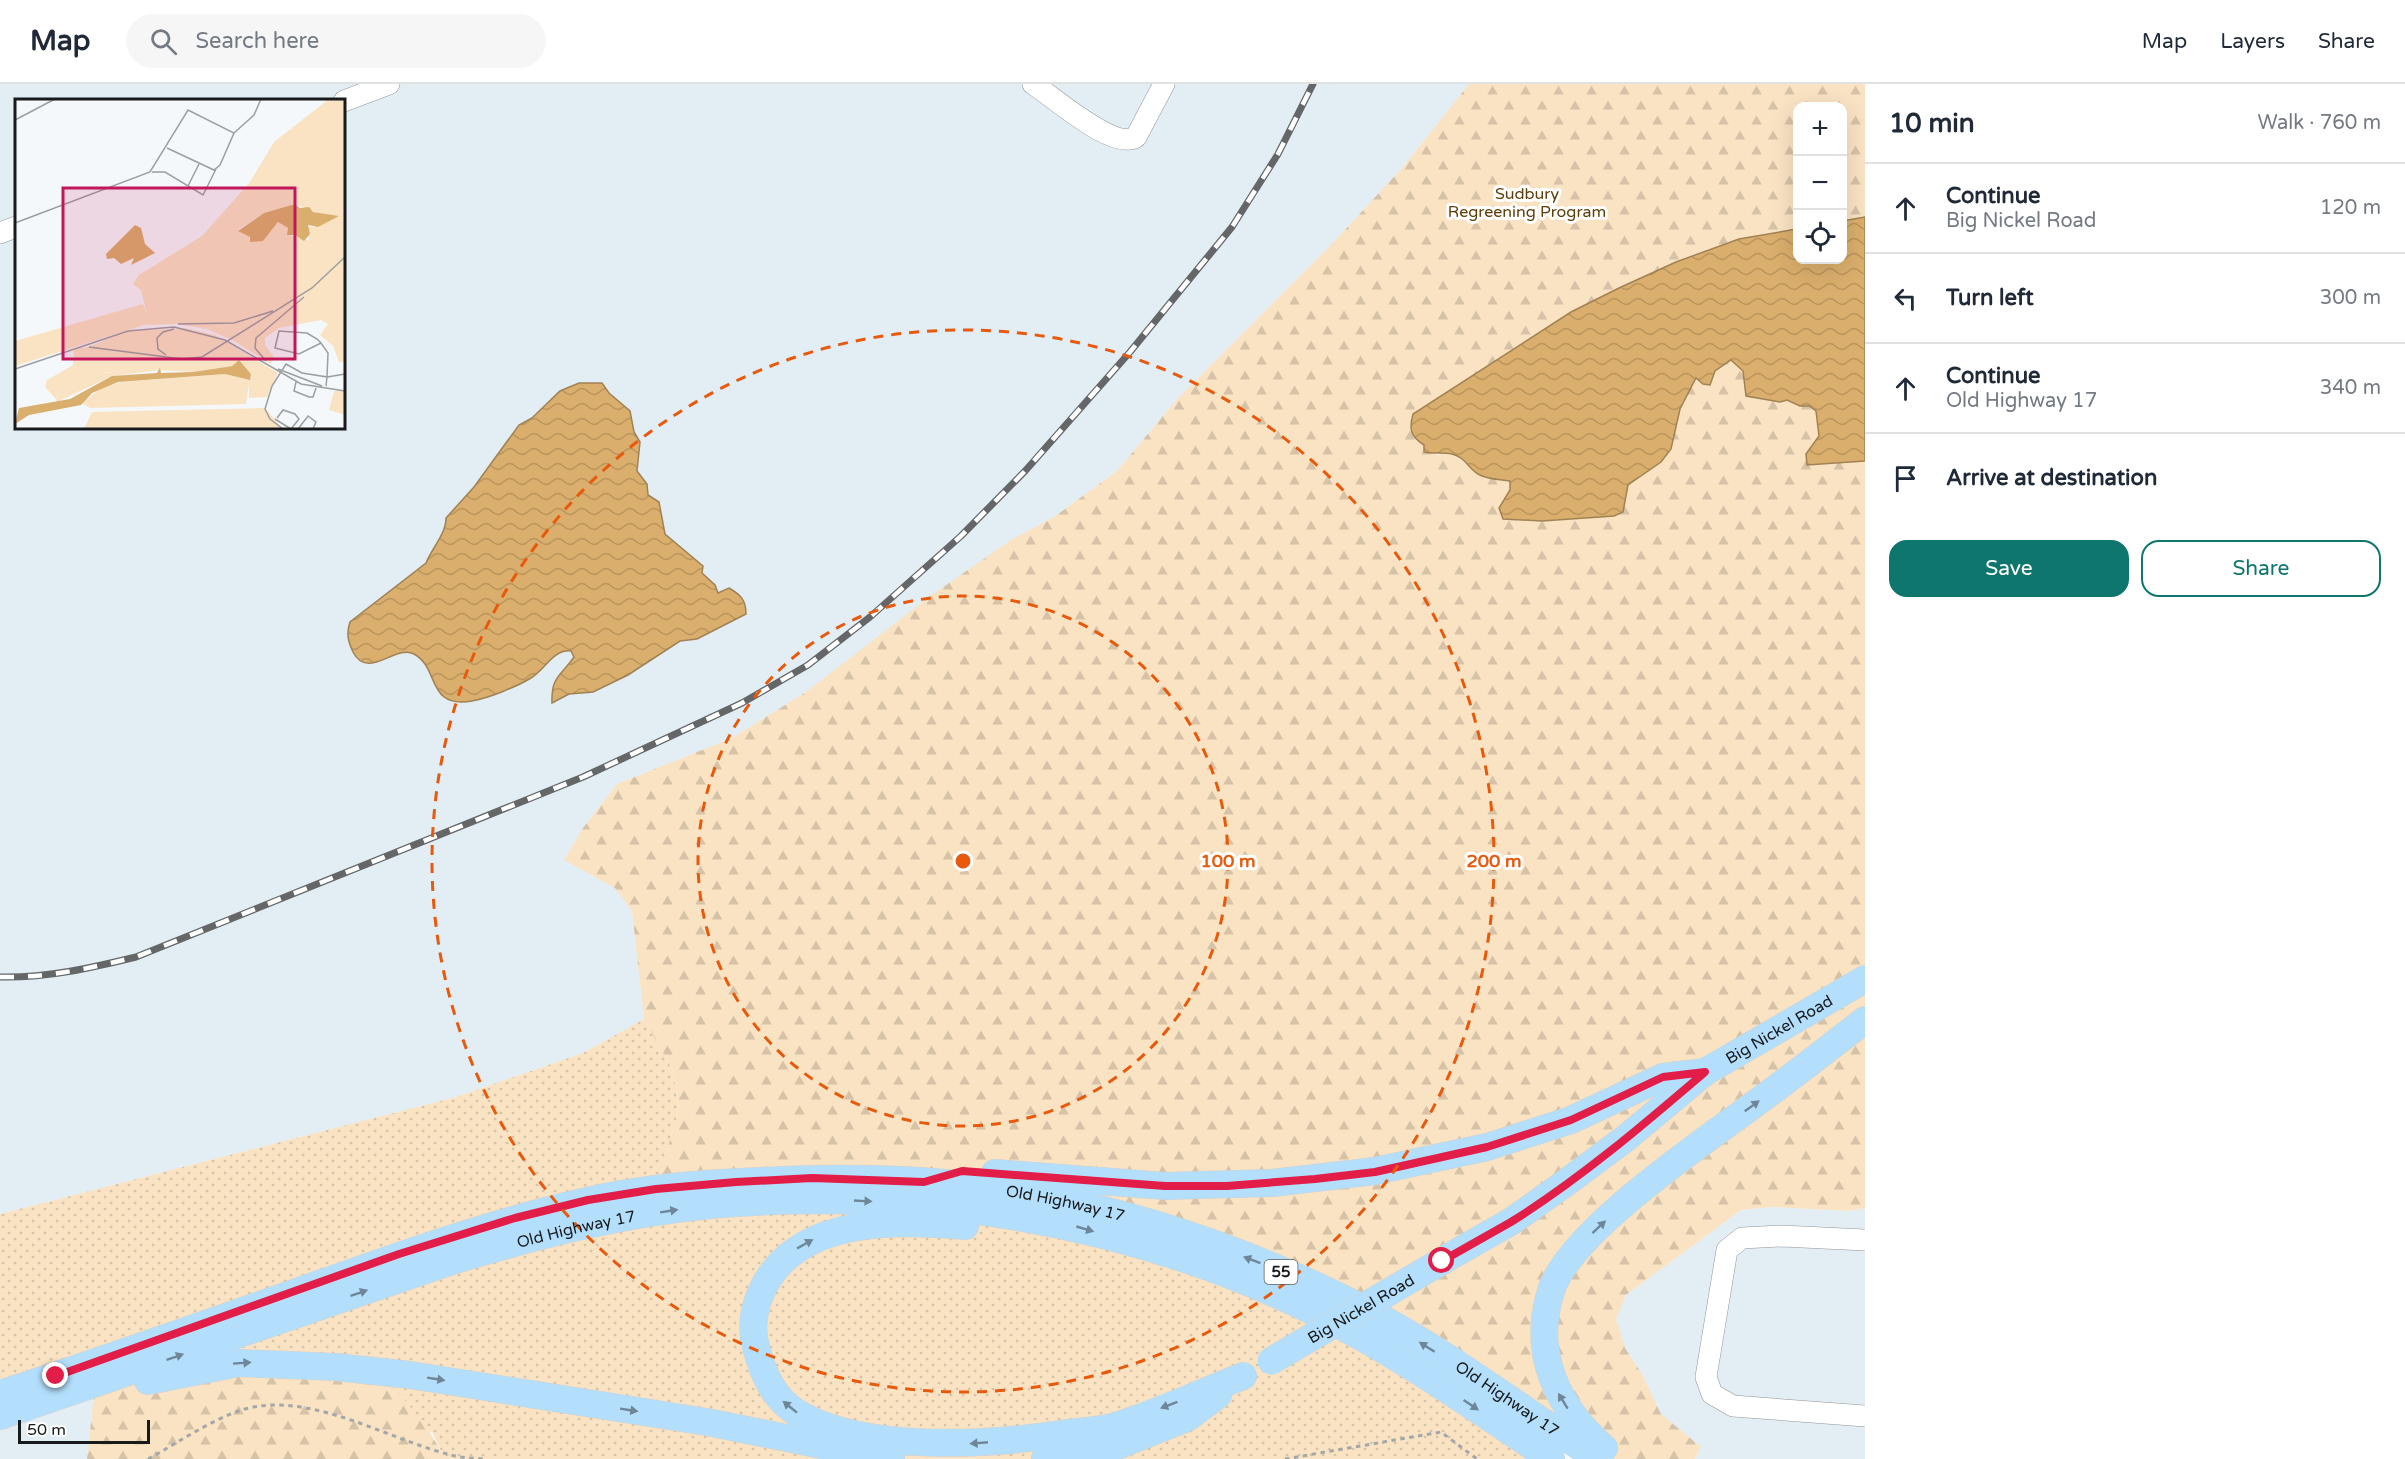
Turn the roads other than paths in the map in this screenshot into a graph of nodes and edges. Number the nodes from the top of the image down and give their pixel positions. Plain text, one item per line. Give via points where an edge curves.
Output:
1 (389, 84) edge
2 (1033, 84) edge
3 (1164, 84) edge
4 (345, 101) edge
5 (15, 226) edge
6 (0, 233) edge
7 (1865, 979) edge
8 (1865, 1020) edge
9 (1705, 1072) junction
10 (924, 1182) junction
11 (1028, 1219) junction
12 (1865, 1240) edge
13 (1243, 1376) junction
14 (102, 1382) junction
15 (0, 1394) edge
16 (0, 1416) edge
17 (1865, 1416) edge
18 (891, 1459) edge
19 (1044, 1459) edge
20 (1551, 1459) edge
21 (1599, 1459) edge
22 (1617, 1459) edge

1 - 4 street
2 - 3 street via 1098,130 1130,141 1136,137
5 - 6 street
7 - 9 main road, Big Nickel Road
22 -> 8 main road via 1579,1425 1549,1373 1545,1341 1551,1290 1578,1248 1596,1229 1668,1168
9 - 10 main road via 1663,1077 1571,1120 1487,1147 1375,1172 1227,1186 1153,1186 962,1171
9 - 13 main road, Big Nickel Road, bridge via 1626,1138 1512,1221
10 - 15 main road, Old Highway 17 / 55 via 812,1178 747,1181 588,1200 399,1254
21 -> 10 main road, Old Highway 17 / 55 via 1398,1328 1286,1274 1149,1222 1100,1209 1038,1195
13 -> 11 main road via 1111,1427 970,1444 900,1440 834,1427 797,1413 768,1383 755,1346 753,1317 758,1298 776,1269 804,1244 823,1235 867,1226 977,1228
14 -> 11 main road, Old Highway 17 / 55 via 455,1260 529,1238 670,1211 771,1201 842,1200 950,1208
11 -> 20 main road, Old Highway 17 / 55 via 1075,1226 1169,1255 1222,1272 1307,1308 1395,1354
12 - 17 street via 1742,1238 1727,1250 1706,1377 1712,1394 1733,1406
13 - 19 main road via 1187,1418 1117,1446
14 - 16 main road, Old Highway 17 / 55
14 -> 18 main road via 160,1380 239,1363 346,1368 707,1422

